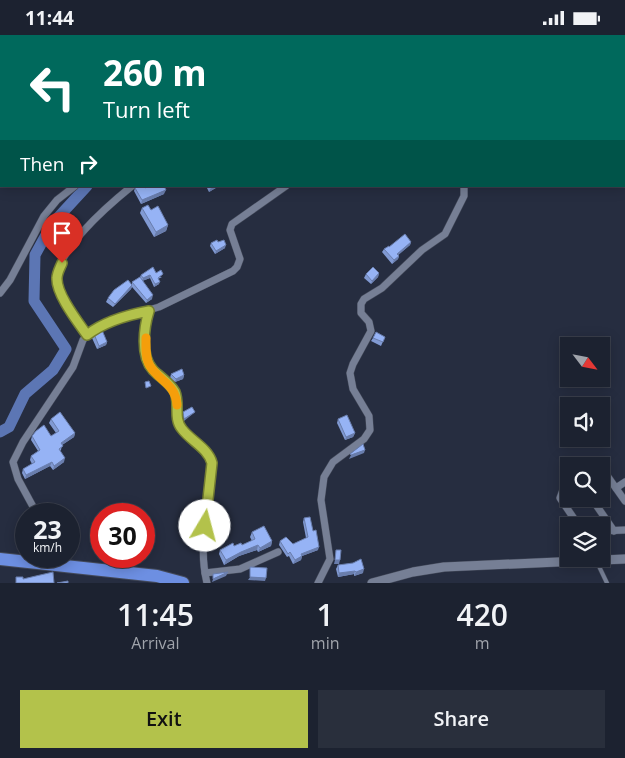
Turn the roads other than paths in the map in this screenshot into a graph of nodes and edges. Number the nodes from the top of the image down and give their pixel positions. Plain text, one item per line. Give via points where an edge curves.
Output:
1 (74, 187) edge
2 (131, 187) edge
3 (285, 187) edge
4 (464, 187) edge
5 (0, 293) edge
6 (149, 311) junction
7 (87, 335) junction
8 (610, 480) edge
9 (625, 482) edge
10 (616, 488) junction
11 (625, 501) edge
12 (32, 503) edge
13 (598, 507) edge
14 (625, 530) edge
15 (610, 531) edge
16 (614, 531) junction
17 (278, 552) dead end
18 (0, 559) edge
19 (15, 559) edge
20 (625, 559) edge
21 (610, 560) edge
22 (560, 562) edge
23 (80, 565) edge
24 (599, 567) edge
25 (205, 573) junction
26 (183, 583) edge
27 (206, 583) edge
28 (318, 583) edge
29 (372, 583) edge
30 (607, 583) edge

1 - 5 street via 48,211 10,281
2 - 7 street via 80,234 58,271 58,285 65,301
3 - 6 street via 232,224 230,230 240,259 237,267
4 - 28 street via 464,197 445,234 361,304 361,313 371,331 353,365 350,380 369,416 370,430 364,439 333,462 324,477 321,500 330,559
6 - 7 street via 115,320
6 - 25 street via 145,330 149,364 175,392 181,428 206,451 212,463 202,546
7 - 12 street via 74,367 13,462 18,479
8 - 10 street
9 - 10 street
10 - 11 street
13 - 16 street
14 - 16 street
15 - 16 street
17 - 25 street via 240,569
18 - 19 highway
20 - 21 street
22 - 29 street via 444,567
23 - 26 highway
24 - 30 lane
25 - 27 street

